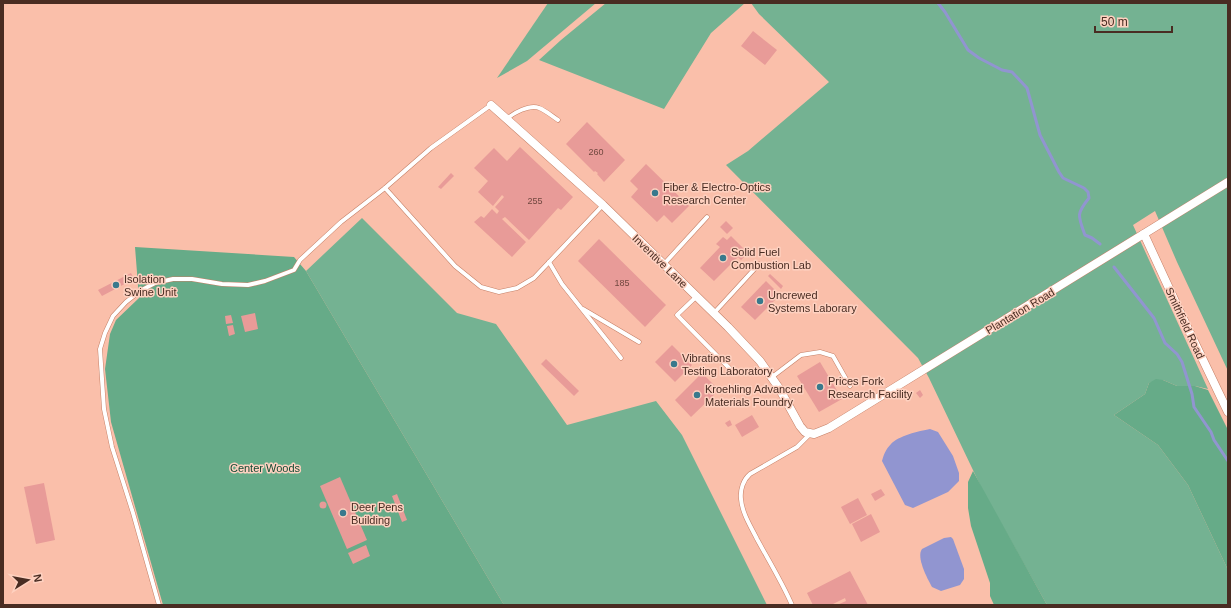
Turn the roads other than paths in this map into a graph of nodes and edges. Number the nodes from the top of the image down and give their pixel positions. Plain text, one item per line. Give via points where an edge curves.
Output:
1 (491, 105) joint
2 (506, 119) junction
3 (558, 120) dead end
4 (1228, 182) edge
5 (385, 188) junction
6 (603, 206) junction
7 (707, 217) dead end
8 (1144, 234) junction
9 (549, 262) junction
10 (664, 264) junction
11 (759, 264) dead end
12 (697, 296) junction
13 (581, 308) junction
14 (713, 313) junction
15 (639, 342) dead end
16 (621, 358) dead end
17 (734, 373) dead end
18 (772, 378) junction
19 (850, 386) dead end
20 (1228, 412) edge
21 (810, 434) junction
22 (159, 605) edge
23 (792, 605) edge

1 - 2 street, Inventive Lane
1 - 5 lane via 431,148
2 - 3 lane via 516,112 536,107
2 - 6 street, Inventive Lane
4 - 8 street, Plantation Road
5 - 9 lane via 455,266 480,287 499,292 517,288 534,278
5 - 22 lane via 341,222 300,260 294,270 248,285 192,279 173,279 155,283 140,291 113,316 100,349 104,409 112,447
6 - 9 lane
6 - 10 street, Inventive Lane
7 - 10 lane
8 - 20 street, Smithfield Road
8 - 21 street, Plantation Road via 829,428
9 - 13 lane
10 - 12 street, Inventive Lane
11 - 14 lane
12 - 14 street, Inventive Lane
12 - 17 lane via 677,315
13 - 15 lane
13 - 16 lane
14 - 18 street, Inventive Lane via 760,360
18 - 19 lane via 801,355 820,352 833,356
18 - 21 street, Inventive Lane via 800,426
21 - 23 lane via 797,447 750,474 745,478 742,488 743,510

